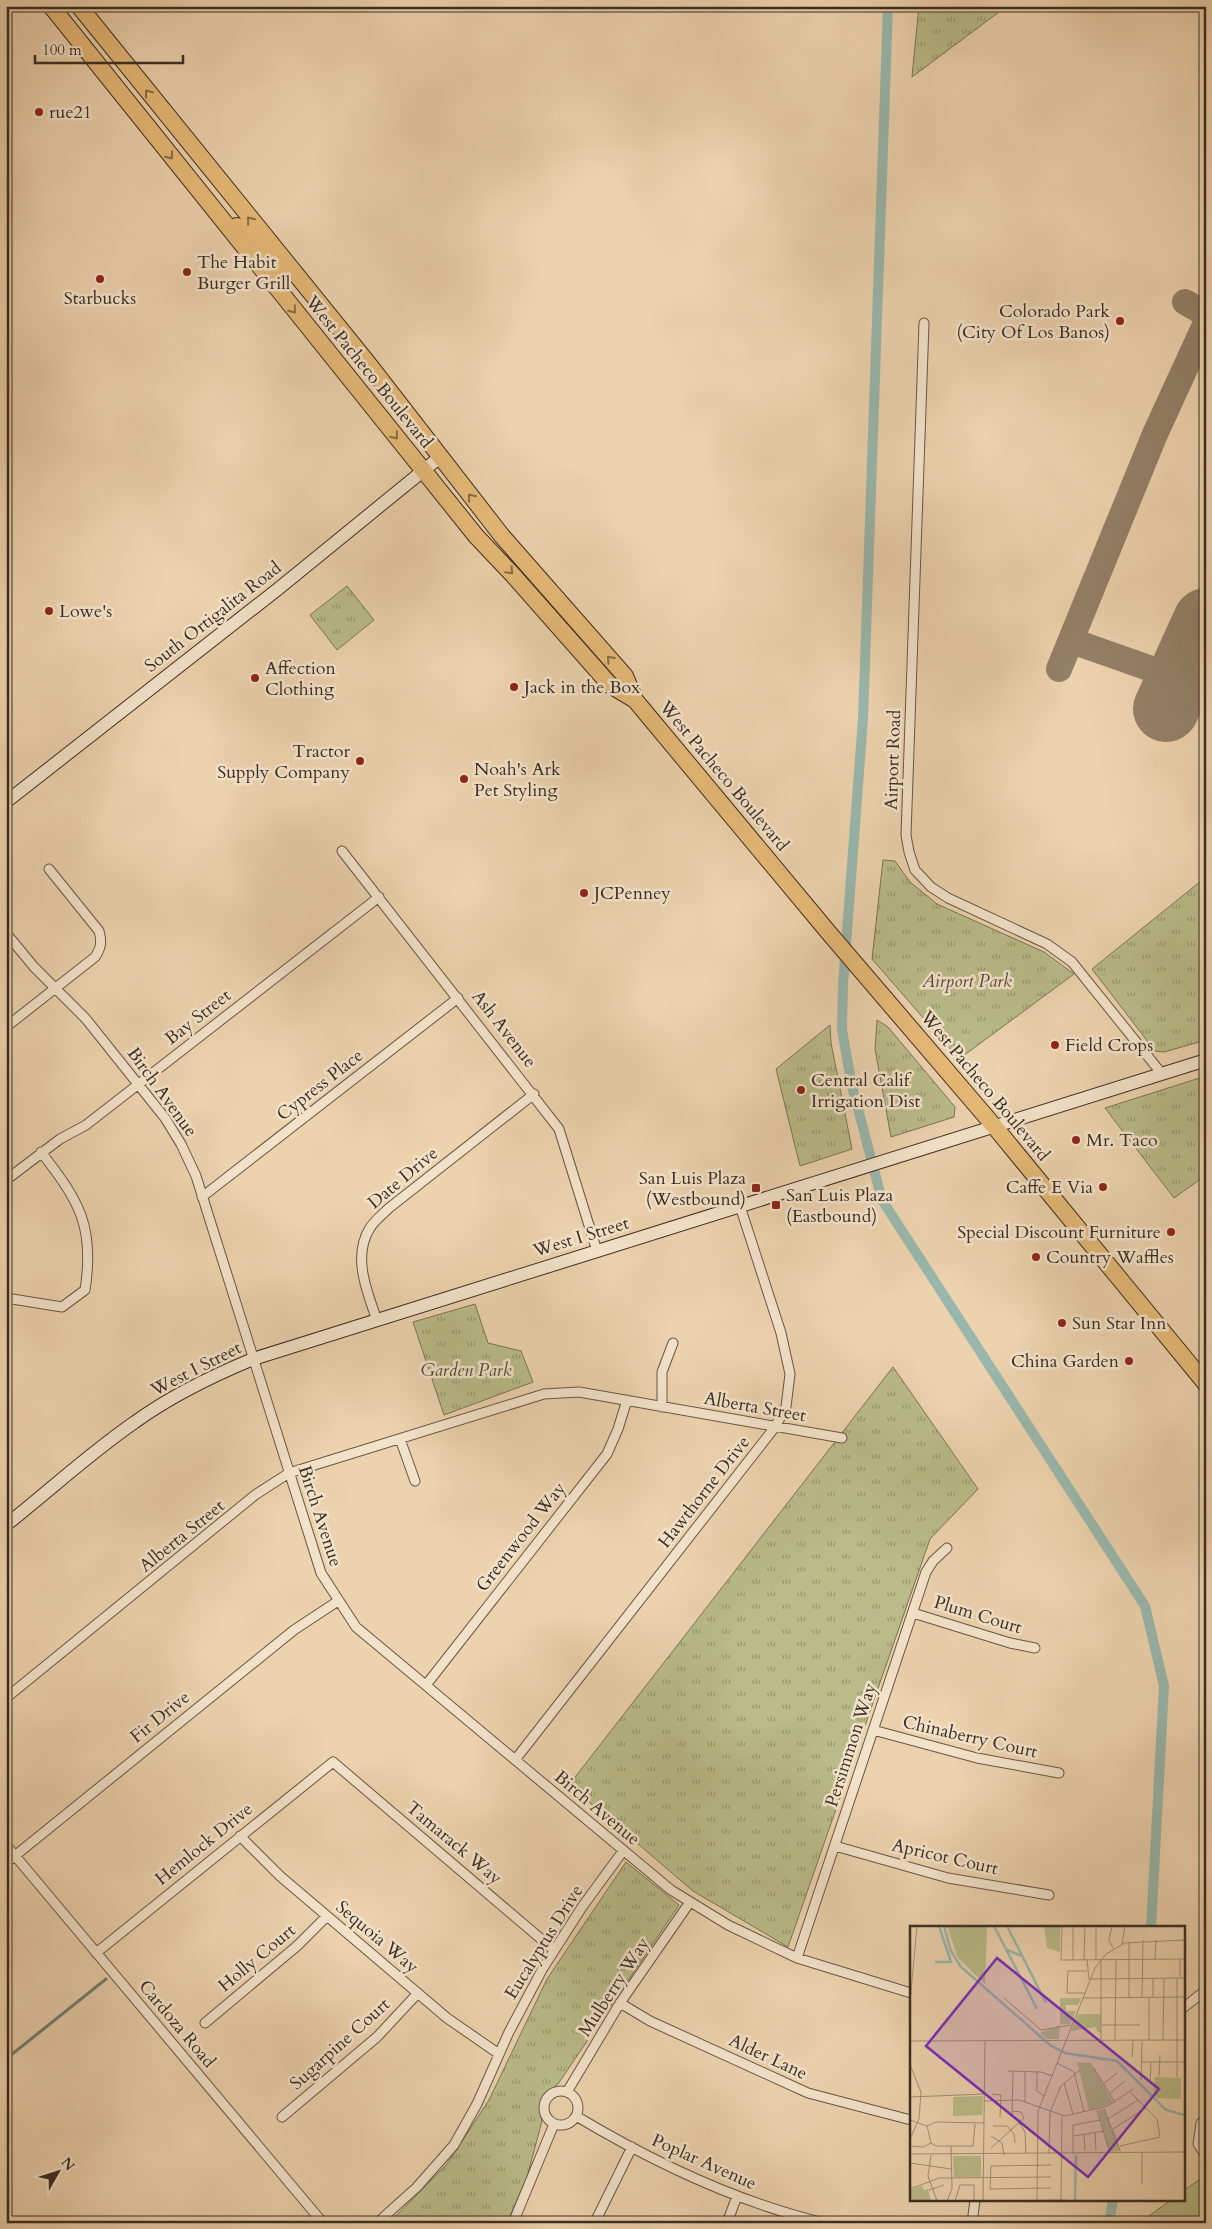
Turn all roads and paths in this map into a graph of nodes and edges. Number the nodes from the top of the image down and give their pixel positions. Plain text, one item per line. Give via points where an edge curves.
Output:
1 (51, 6) edge
2 (79, 6) edge
3 (192, 183) junction
4 (330, 318) junction
5 (924, 323) dead end
6 (440, 457) junction
7 (424, 471) junction
8 (635, 700) junction
9 (6, 802) edge
10 (342, 851) dead end
11 (49, 869) dead end
12 (379, 897) junction
13 (6, 933) edge
14 (55, 989) junction
15 (458, 998) junction
16 (6, 1027) edge
17 (1206, 1060) edge
18 (1162, 1074) junction
19 (138, 1084) junction
20 (534, 1094) junction
21 (994, 1126) junction
22 (42, 1152) junction
23 (10, 1177) dead end
24 (202, 1197) junction
25 (740, 1206) junction
26 (597, 1251) junction
27 (6, 1298) edge
28 (377, 1320) junction
29 (674, 1343) dead end
30 (253, 1359) junction
31 (1206, 1384) edge
32 (627, 1400) junction
33 (662, 1407) junction
34 (775, 1427) junction
35 (842, 1438) dead end
36 (400, 1439) junction
37 (289, 1473) junction
38 (415, 1481) dead end
39 (6, 1525) edge
40 (947, 1548) dead end
41 (338, 1601) junction
42 (913, 1613) junction
43 (1035, 1648) dead end
44 (426, 1685) junction
45 (6, 1698) edge
46 (874, 1730) junction
47 (515, 1760) junction
48 (333, 1762) joint
49 (1059, 1773) dead end
50 (240, 1836) junction
51 (6, 1845) edge
52 (835, 1846) junction
53 (623, 1851) junction
54 (15, 1856) junction
55 (6, 1863) edge
56 (1049, 1895) dead end
57 (690, 1902) junction
58 (327, 1916) junction
59 (554, 1950) junction
60 (96, 1953) junction
61 (797, 1958) junction
62 (1206, 1990) edge
63 (418, 1993) junction
64 (910, 1993) edge
65 (620, 2002) junction
66 (1184, 2007) edge
67 (205, 2023) dead end
68 (499, 2054) junction
69 (567, 2092) junction
70 (576, 2116) junction
71 (282, 2117) dead end
72 (910, 2120) edge
73 (1206, 2120) edge
74 (554, 2124) junction
75 (632, 2148) junction
76 (1206, 2156) edge
77 (737, 2196) junction
78 (975, 2202) edge
79 (597, 2218) dead end
80 (323, 2223) edge
81 (377, 2223) edge
82 (513, 2223) edge
83 (727, 2223) edge
84 (824, 2223) edge
85 (972, 2223) edge

1 -> 3 highway, West Pacheco Boulevard
4 -> 2 highway, West Pacheco Boulevard
3 - 4 highway via 248,236 320,319
3 -> 7 highway, West Pacheco Boulevard
4 - 6 highway, West Pacheco Boulevard
5 - 18 street, Airport Road via 906,835 914,870 948,898 1047,944 1072,962
6 - 7 street, South Ortigalita Road
8 -> 6 highway, West Pacheco Boulevard via 625,676 518,555
7 -> 8 highway, West Pacheco Boulevard via 476,536 610,685
7 - 9 street, South Ortigalita Road
8 - 21 highway, West Pacheco Boulevard
10 - 12 street, Ash Avenue
11 - 14 street via 98,931 101,945 96,957
12 - 15 street, Ash Avenue
12 - 19 street, Bay Street
13 - 14 street, Birch Avenue
14 - 16 street
14 - 19 street, Birch Avenue via 86,1019
15 - 20 street, Ash Avenue
15 - 24 street, Cypress Place
17 - 18 street, West I Street
18 - 21 street, West I Street
19 - 22 street, Bay Street via 86,1125
19 - 24 street, Birch Avenue via 181,1144
20 - 26 street, Ash Avenue via 559,1129
20 - 28 street, Date Drive via 389,1208 370,1227 362,1254 363,1284
21 - 25 street, West I Street
21 - 31 highway, West Pacheco Boulevard
22 - 23 street, Bay Street
22 - 27 street via 66,1183 84,1219 89,1254 85,1290 62,1307
24 - 30 street, Birch Avenue
25 - 26 street, West I Street
25 - 34 street, Hawthorne Drive via 781,1333 790,1374 786,1407
26 - 28 street, West I Street
28 - 30 street, West I Street
29 - 33 street via 662,1372
30 - 37 street, Birch Avenue
30 - 39 street, West I Street via 219,1373 135,1422
32 - 33 street, Alberta Street
32 - 36 street, Alberta Street via 580,1392 544,1394
32 - 44 street, Greenwood Way via 607,1454
33 - 34 street, Alberta Street
34 - 35 street, Alberta Street
34 - 47 street, Hawthorne Drive
36 - 37 street, Alberta Street
36 - 38 street
37 - 41 street, Birch Avenue via 321,1573
37 - 45 street, Alberta Street via 255,1495
40 - 42 street, Persimmon Way via 926,1572
41 - 44 street, Birch Avenue via 356,1627
41 - 54 street, Fir Drive via 294,1630
42 - 43 street, Plum Court
42 - 46 street, Persimmon Way
44 - 47 street, Birch Avenue
46 - 49 street, Chinaberry Court via 977,1758
46 - 52 street, Persimmon Way
47 - 53 street, Birch Avenue
48 - 50 street, Hemlock Drive
48 - 59 street, Tamarack Way
50 - 58 street, Sequoia Way
50 - 60 street, Hemlock Drive
51 - 54 street, Cardoza Road
52 - 56 street, Apricot Court via 948,1878
52 - 61 street, Persimmon Way
53 - 57 street, Birch Avenue
53 - 59 street, Eucalyptus Drive
54 - 55 street, Fir Drive
54 - 60 street, Cardoza Road
57 - 61 street, Birch Avenue via 728,1925
57 - 65 street, Mulberry Way
58 - 63 street, Sequoia Way
58 - 67 street, Holly Court via 297,1946
59 - 68 street, Eucalyptus Drive
60 - 80 street, Cardoza Road
61 - 64 street, Birch Avenue
62 - 66 street
63 - 68 street, Sequoia Way via 466,2033
63 - 71 street, Sugarpine Court via 377,2037
65 - 69 street, Mulberry Way
65 - 72 street, Alder Lane via 650,2021 808,2093
68 - 81 street, Eucalyptus Drive via 454,2145 417,2187
69 - 70 street via 576,2100
69 - 74 street via 553,2092 547,2098 546,2116
70 - 74 street via 571,2122
70 - 75 street, Poplar Avenue
73 - 76 street via 1201,2124 1198,2144
74 - 82 street
75 - 77 street, Poplar Avenue
75 - 79 street
77 - 83 street
77 - 84 street, Poplar Avenue
78 - 85 street

